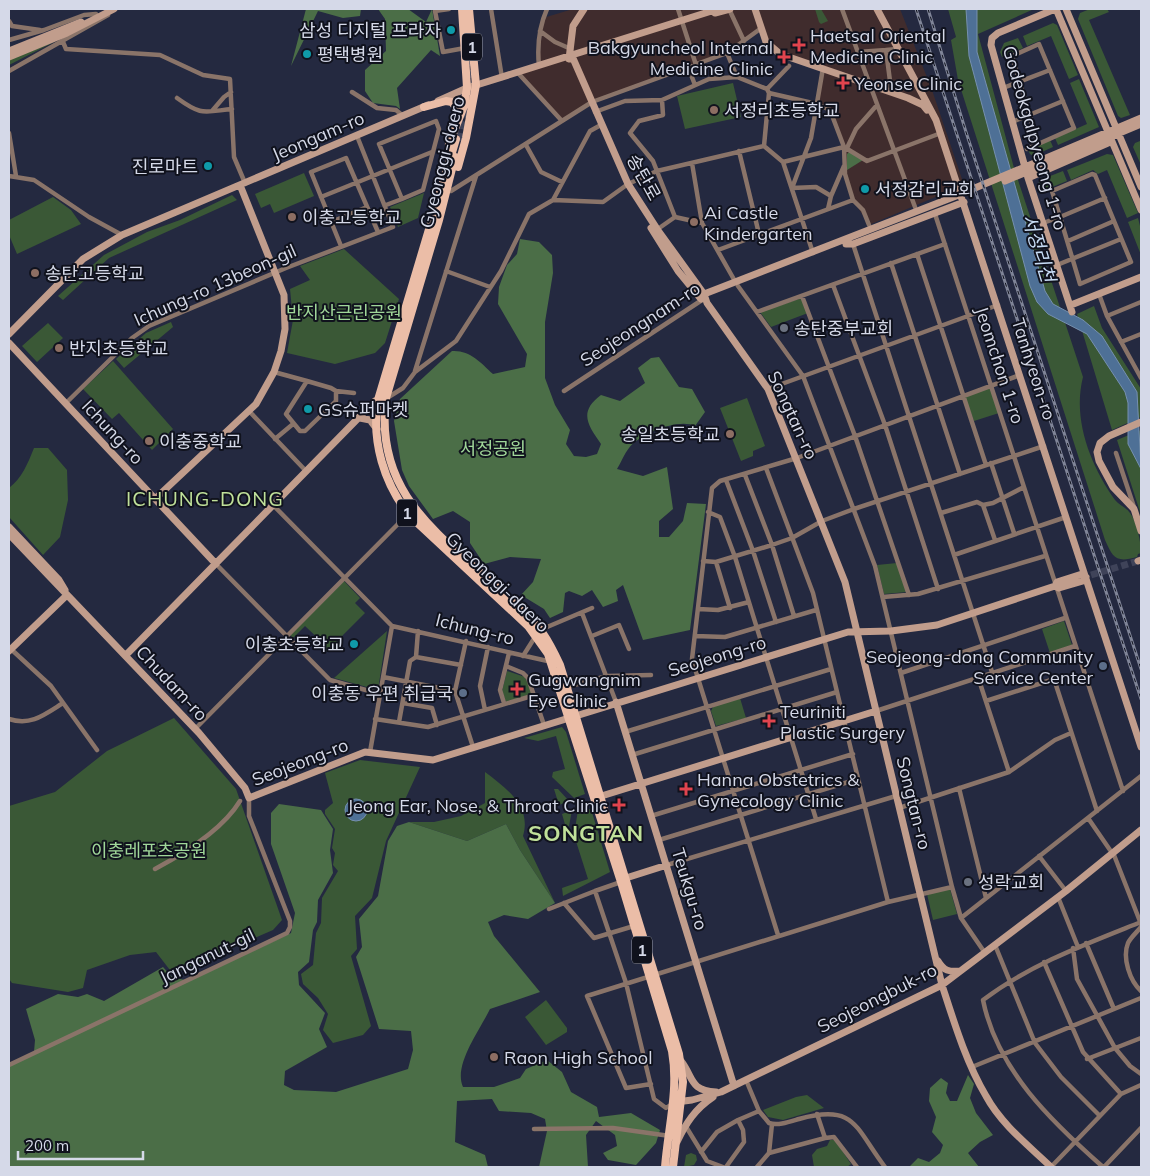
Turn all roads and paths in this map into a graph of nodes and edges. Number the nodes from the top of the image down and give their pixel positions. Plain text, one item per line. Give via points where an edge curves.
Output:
1 (106, 9) edge
2 (116, 9) edge
3 (449, 9) edge
4 (462, 9) edge
5 (469, 9) edge
6 (491, 9) edge
7 (547, 9) edge
8 (584, 9) edge
9 (678, 9) edge
10 (718, 9) edge
11 (729, 9) edge
12 (755, 9) edge
13 (842, 9) edge
14 (877, 9) edge
15 (1055, 9) edge
16 (1066, 9) edge
17 (96, 14) junction
18 (9, 21) edge
19 (682, 22) junction
20 (760, 29) junction
21 (44, 30) junction
22 (540, 31) junction
23 (9, 40) edge
24 (744, 41) junction
25 (62, 42) junction
26 (465, 48) junction
27 (897, 49) junction
28 (886, 50) junction
29 (9, 51) edge
30 (727, 52) junction
31 (858, 52) junction
32 (9, 56) edge
33 (570, 56) junction
34 (696, 65) junction
35 (539, 66) junction
36 (789, 66) dead end
37 (688, 67) junction
38 (823, 68) junction
39 (1050, 70) junction
40 (9, 71) edge
41 (518, 73) junction
42 (737, 77) junction
43 (502, 78) junction
44 (1020, 82) junction
45 (476, 85) junction
46 (695, 85) junction
47 (871, 85) junction
48 (918, 87) junction
49 (468, 88) junction
50 (1003, 88) junction
51 (768, 91) junction
52 (888, 91) junction
53 (231, 92) junction
54 (352, 92) dead end
55 (177, 98) dead end
56 (908, 98) junction
57 (662, 100) junction
58 (1063, 101) junction
59 (591, 103) junction
60 (817, 104) junction
61 (877, 105) junction
62 (424, 107) junction
63 (232, 109) junction
64 (212, 111) junction
65 (595, 112) junction
66 (1141, 113) edge
67 (1030, 115) junction
68 (403, 116) junction
69 (1141, 118) edge
70 (936, 120) junction
71 (562, 121) junction
72 (1012, 122) junction
73 (1115, 124) junction
74 (1141, 124) edge
75 (599, 126) junction
76 (1107, 128) junction
77 (1141, 128) edge
78 (941, 133) junction
79 (9, 134) edge
80 (357, 136) junction
81 (1120, 138) junction
82 (455, 140) junction
83 (1112, 141) junction
84 (526, 144) junction
85 (1038, 144) junction
86 (764, 146) junction
87 (846, 147) junction
88 (1027, 149) dead end
89 (739, 151) junction
90 (895, 151) junction
91 (1055, 151) junction
92 (432, 152) junction
93 (805, 157) junction
94 (782, 162) junction
95 (692, 163) junction
96 (844, 164) junction
97 (1024, 164) junction
98 (1060, 164) junction
99 (390, 169) junction
100 (657, 171) junction
101 (9, 176) edge
102 (16, 176) junction
103 (373, 176) junction
104 (476, 176) junction
105 (1028, 178) junction
106 (357, 182) junction
107 (562, 182) junction
108 (243, 184) junction
109 (627, 185) junction
110 (1141, 187) edge
111 (792, 188) junction
112 (960, 190) junction
113 (450, 191) junction
114 (321, 196) junction
115 (831, 196) junction
116 (1105, 198) junction
117 (402, 199) junction
118 (553, 200) junction
119 (853, 200) junction
120 (964, 202) junction
121 (386, 205) junction
122 (367, 207) junction
123 (915, 207) junction
124 (828, 209) junction
125 (1141, 210) edge
126 (935, 214) junction
127 (1060, 217) junction
128 (675, 218) junction
129 (802, 219) junction
130 (1114, 221) junction
131 (331, 222) junction
132 (702, 223) junction
133 (1043, 223) junction
134 (869, 225) junction
135 (655, 230) junction
136 (378, 232) junction
137 (759, 234) junction
138 (122, 235) junction
139 (1121, 239) junction
140 (1068, 240) junction
141 (848, 243) junction
142 (945, 244) junction
143 (341, 246) junction
144 (718, 250) junction
145 (813, 253) junction
146 (917, 254) junction
147 (1073, 259) junction
148 (424, 260) junction
149 (891, 263) junction
150 (1057, 265) junction
151 (446, 271) junction
152 (276, 272) junction
153 (863, 273) junction
154 (1141, 277) edge
155 (737, 284) junction
156 (833, 285) junction
157 (490, 287) junction
158 (1099, 294) junction
159 (802, 296) junction
160 (704, 298) junction
161 (1141, 302) edge
162 (998, 305) junction
163 (758, 312) junction
164 (970, 315) junction
165 (1106, 316) junction
166 (941, 325) junction
167 (9, 334) edge
168 (1141, 334) edge
169 (914, 336) junction
170 (1121, 342) junction
171 (9, 343) edge
172 (887, 345) junction
173 (421, 348) junction
174 (858, 356) junction
175 (433, 358) junction
176 (830, 366) junction
177 (1141, 367) edge
178 (1136, 369) junction
179 (274, 372) junction
180 (415, 372) junction
181 (1020, 375) junction
182 (802, 376) junction
183 (1141, 378) edge
184 (306, 381) junction
185 (992, 385) junction
186 (768, 389) junction
187 (336, 391) junction
188 (564, 391) dead end
189 (354, 393) dead end
190 (964, 395) junction
191 (382, 399) junction
192 (66, 403) junction
193 (938, 404) junction
194 (248, 411) junction
195 (909, 416) junction
196 (360, 418) junction
197 (1141, 422) edge
198 (293, 424) junction
199 (884, 425) junction
200 (377, 428) junction
201 (855, 436) junction
202 (276, 439) junction
203 (830, 445) junction
204 (1044, 446) junction
205 (1116, 453) dead end
206 (1014, 455) junction
207 (797, 458) junction
208 (989, 464) junction
209 (766, 468) junction
210 (305, 470) junction
211 (960, 474) junction
212 (745, 475) junction
213 (726, 480) junction
214 (932, 483) junction
215 (1024, 487) junction
216 (906, 492) junction
217 (1002, 498) junction
218 (155, 499) junction
219 (878, 501) junction
220 (273, 505) junction
221 (983, 505) junction
222 (854, 509) junction
223 (1134, 509) junction
224 (708, 512) junction
225 (941, 513) junction
226 (1066, 517) junction
227 (822, 521) junction
228 (398, 524) dead end
229 (1036, 526) junction
230 (9, 527) edge
231 (1141, 531) edge
232 (1014, 533) junction
233 (9, 534) edge
234 (792, 538) junction
235 (995, 540) junction
236 (772, 545) junction
237 (754, 551) junction
238 (954, 554) junction
239 (1045, 556) junction
240 (735, 557) junction
241 (702, 561) junction
242 (716, 562) junction
243 (216, 564) junction
244 (344, 577) junction
245 (1086, 577) junction
246 (963, 582) junction
247 (1055, 586) junction
248 (938, 589) junction
249 (67, 595) junction
250 (909, 595) junction
251 (883, 597) junction
252 (749, 602) junction
253 (592, 608) dead end
254 (698, 608) junction
255 (730, 608) junction
256 (816, 610) junction
257 (582, 613) junction
258 (973, 614) junction
259 (794, 616) junction
260 (1066, 618) junction
261 (776, 622) junction
262 (392, 626) junction
263 (757, 629) junction
264 (418, 631) junction
265 (891, 631) junction
266 (859, 632) junction
267 (538, 633) junction
268 (286, 636) junction
269 (592, 636) junction
270 (695, 636) junction
271 (825, 639) junction
272 (466, 641) junction
273 (984, 646) junction
274 (1075, 646) junction
275 (488, 647) junction
276 (629, 649) dead end
277 (10, 650) edge
278 (509, 653) junction
279 (126, 655) junction
280 (523, 656) junction
281 (416, 657) junction
282 (766, 657) junction
283 (551, 662) junction
284 (461, 665) junction
285 (560, 665) junction
286 (506, 666) junction
287 (832, 669) junction
288 (992, 672) junction
289 (901, 673) junction
290 (651, 675) dead end
291 (607, 676) junction
292 (383, 677) junction
293 (698, 677) junction
294 (978, 677) junction
295 (407, 682) junction
296 (775, 686) junction
297 (567, 687) junction
298 (455, 691) junction
299 (837, 692) junction
300 (380, 694) junction
301 (535, 694) junction
302 (908, 698) junction
303 (986, 701) junction
304 (616, 702) junction
305 (63, 703) junction
306 (403, 703) junction
307 (504, 703) junction
308 (707, 706) junction
309 (782, 709) junction
310 (485, 710) junction
311 (876, 711) junction
312 (572, 716) junction
313 (464, 717) junction
314 (9, 719) edge
315 (376, 719) junction
316 (399, 722) junction
317 (846, 722) junction
318 (437, 725) junction
319 (544, 725) junction
320 (195, 729) junction
321 (714, 729) junction
322 (625, 732) junction
323 (1071, 733) junction
324 (791, 738) junction
325 (473, 747) junction
326 (1141, 747) edge
327 (97, 750) dead end
328 (370, 752) junction
329 (853, 754) junction
330 (632, 755) junction
331 (723, 759) junction
332 (801, 770) junction
333 (1009, 772) junction
334 (1141, 776) edge
335 (858, 779) junction
336 (642, 785) junction
337 (959, 788) junction
338 (733, 791) junction
339 (1123, 791) junction
340 (808, 794) junction
341 (896, 796) junction
342 (931, 797) junction
343 (249, 798) junction
344 (598, 798) junction
345 (240, 801) dead end
346 (864, 805) junction
347 (899, 808) junction
348 (1097, 811) junction
349 (741, 815) junction
350 (651, 816) junction
351 (1088, 818) junction
352 (816, 819) junction
353 (1141, 824) edge
354 (1141, 830) edge
355 (1141, 834) edge
356 (659, 840) junction
357 (748, 840) junction
358 (1112, 852) junction
359 (1039, 856) junction
360 (667, 865) junction
361 (155, 869) dead end
362 (624, 880) junction
363 (952, 887) junction
364 (595, 891) junction
365 (1066, 891) junction
366 (921, 894) junction
367 (1057, 896) junction
368 (986, 898) junction
369 (888, 902) junction
370 (564, 903) junction
371 (549, 909) dead end
372 (961, 918) junction
373 (1141, 924) edge
374 (634, 926) junction
375 (609, 933) junction
376 (778, 935) junction
377 (1086, 944) junction
378 (995, 945) junction
379 (1076, 947) junction
380 (985, 953) junction
381 (936, 957) junction
382 (696, 961) junction
383 (1044, 962) junction
384 (960, 971) junction
385 (653, 975) junction
386 (1009, 981) junction
387 (626, 983) junction
388 (942, 985) junction
389 (1141, 991) edge
390 (1141, 998) edge
391 (1114, 1010) junction
392 (1098, 1016) junction
393 (1073, 1027) junction
394 (1141, 1038) edge
395 (1035, 1043) junction
396 (1115, 1048) junction
397 (1002, 1056) junction
398 (1087, 1059) junction
399 (681, 1061) junction
400 (9, 1065) edge
401 (972, 1067) junction
402 (1141, 1074) edge
403 (746, 1080) junction
404 (651, 1084) junction
405 (1141, 1085) edge
406 (734, 1086) junction
407 (721, 1092) junction
408 (1121, 1094) junction
409 (681, 1100) junction
410 (672, 1104) junction
411 (758, 1111) junction
412 (818, 1114) junction
413 (1100, 1116) junction
414 (738, 1120) junction
415 (772, 1124) junction
416 (685, 1125) junction
417 (1141, 1128) edge
418 (534, 1129) dead end
419 (825, 1138) junction
420 (674, 1139) junction
421 (1075, 1142) junction
422 (701, 1152) junction
423 (770, 1153) junction
424 (665, 1167) edge
425 (673, 1167) edge
426 (724, 1167) edge
427 (757, 1167) edge
428 (858, 1167) edge
429 (885, 1167) edge
430 (1051, 1167) edge
431 (1104, 1167) edge

1 - 17 street
2 - 25 street
2 - 32 street
3 - 26 street via 435,11 443,52
4 - 26 main road, Gyeonggi-daero
5 - 45 main road, Gyeonggi-daero / 1
6 - 43 street
7 - 22 street
8 - 33 street via 573,26
9 - 19 street
10 - 19 street, Jeongam-ro
11 - 19 street
11 - 24 street
12 - 20 street
13 - 31 street
14 - 27 street, Tanhyeon-ro
15 - 50 street, Godeokgalpyeong 1-ro via 998,32 992,38
15 - 76 street
16 - 73 street
17 - 21 street via 84,15
17 - 29 street
18 - 21 street via 12,26
19 - 33 street, Jeongam-ro
19 - 34 street
20 - 24 street
20 - 38 street via 766,42 780,54
21 - 23 street
22 - 33 street
22 - 35 street
24 - 30 street
25 - 40 street
25 - 53 street via 66,49 160,55 203,75 230,80
26 - 49 main road, Gyeonggi-daero
27 - 28 street
27 - 48 street, Tanhyeon-ro
28 - 31 street
28 - 52 street
30 - 34 street
30 - 42 street
31 - 47 street
33 - 35 street, Jeongam-ro
33 - 59 street
34 - 37 street
35 - 41 street, Jeongam-ro
36 - 51 street
37 - 46 street
37 - 59 street
38 - 47 street
38 - 60 street
39 - 44 street
39 - 44 street via 1039,44 1012,56
39 - 58 street
41 - 43 street, Jeongam-ro
41 - 71 street
42 - 46 street via 709,79
42 - 51 street
43 - 45 street, Jeongam-ro
44 - 50 street
44 - 67 street
45 - 49 street, Jeongam-ro
45 - 113 main road, Gyeonggi-daero / 1 via 466,138
46 - 57 street
47 - 52 street
47 - 61 street
48 - 56 street
48 - 70 street, Tanhyeon-ro
49 - 62 street, Jeongam-ro
49 - 82 main road, Gyeonggi-daero / 1
50 - 72 street, Godeokgalpyeong 1-ro
51 - 60 street
51 - 86 street
52 - 56 street
53 - 63 street
53 - 64 street
54 - 68 street, Jeongam-ro via 377,108 396,110
55 - 64 street via 194,110
56 - 70 street via 923,105
57 - 65 street via 625,101
57 - 100 street via 663,115 639,121 630,133 653,161
58 - 67 street
58 - 85 street via 1074,128
59 - 65 street, Songtan-ro
59 - 71 street
60 - 87 street via 830,110
60 - 93 street
61 - 87 street via 856,129
61 - 90 street
62 - 68 street, Jeongam-ro
62 - 82 main road via 446,101 456,105
63 - 64 street
63 - 108 street via 234,156
65 - 75 street, Songtan-ro
65 - 109 street, 송탄로
66 - 73 street
67 - 72 street
67 - 85 street
68 - 80 street, Jeongam-ro
69 - 141 street
70 - 78 street, Tanhyeon-ro
71 - 84 street
72 - 97 street, Godeokgalpyeong 1-ro
73 - 76 street
73 - 81 street
74 - 141 street via 1047,165
75 - 107 street via 590,131
75 - 109 street, Songtan-ro
76 - 83 street
76 - 91 street
77 - 81 street
78 - 90 street
78 - 112 street, Tanhyeon-ro
79 - 102 street
80 - 103 street, Ichung-ro 13beon-gil
80 - 108 street, Jeongam-ro
81 - 83 street
81 - 110 street
82 - 148 main road, Gyeonggi-daero / 1 via 422,247
83 - 98 street
83 - 125 street
84 - 104 street
84 - 107 street via 541,172
85 - 88 street
86 - 89 street
86 - 94 street
87 - 90 street via 866,161
87 - 93 street
87 - 96 street
89 - 95 street
89 - 137 street
90 - 123 street
91 - 97 street
91 - 98 street
92 - 99 street
92 - 99 street via 439,129 436,121 379,144
92 - 117 street via 423,190
93 - 94 street
93 - 111 street
94 - 111 street
95 - 100 street
95 - 132 street
96 - 115 street
96 - 119 street
97 - 105 street, Godeokgalpyeong 1-ro
98 - 105 street
99 - 103 street
99 - 117 street
100 - 109 street
100 - 128 street
101 - 102 street
102 - 138 street via 34,180 90,218
103 - 106 street
103 - 121 street, Ichung-ro 13beon-gil
104 - 113 street
104 - 151 street
105 - 133 street, Godeokgalpyeong 1-ro
106 - 114 street
106 - 114 street via 346,158 310,172
106 - 122 street
107 - 118 street
108 - 138 street, Jeongam-ro
108 - 152 street
109 - 118 street via 603,202
109 - 135 street, Songtan-ro
111 - 115 street via 816,187
111 - 129 street
112 - 120 street, Tanhyeon-ro
112 - 123 street
113 - 148 main road, Gyeonggi-daero / 1 via 441,231
114 - 131 street
115 - 124 street
116 - 127 street
116 - 127 street via 1092,174 1052,191
116 - 130 street
117 - 121 street
118 - 157 street via 528,214
119 - 124 street
119 - 134 street via 863,210
120 - 126 street
120 - 162 street, Tanhyeon-ro
121 - 136 street, Ichung-ro 13beon-gil via 393,227
122 - 131 street
122 - 136 street
123 - 134 street
124 - 129 street
126 - 141 street
126 - 142 street, Jeomchon 1-ro
127 - 133 street
127 - 140 street
128 - 132 street
128 - 135 street
129 - 137 street
129 - 145 street
130 - 139 street
130 - 140 street
131 - 143 street
132 - 144 street
133 - 150 street, Godeokgalpyeong 1-ro
134 - 141 street
135 - 160 street, Songtan-ro via 678,270
136 - 143 street, Ichung-ro 13beon-gil
137 - 144 street
138 - 167 street, Jeongam-ro via 83,259
139 - 147 street
139 - 147 street via 1131,262 1080,284
140 - 147 street
141 - 145 street, Seojeongnam-ro
141 - 153 street
141 - 155 street, Seojeongnam-ro
142 - 146 street
142 - 164 street, Jeomchon 1-ro
143 - 152 street, Ichung-ro 13beon-gil
144 - 155 street
145 - 155 street, Seojeongnam-ro
146 - 149 street
146 - 166 street
147 - 150 street
148 - 191 main road, Gyeonggi-daero / 1
149 - 153 street
149 - 169 street
150 - 158 street, Godeokgalpyeong 1-ro via 1071,308
151 - 157 street
151 - 173 street
152 - 179 street via 286,307 285,329
152 - 192 street, Ichung-ro 13beon-gil via 149,326 132,338
153 - 156 street
153 - 172 street
154 - 158 street
155 - 160 street, Seojeongnam-ro
155 - 163 street
156 - 159 street
156 - 174 street
157 - 175 street via 456,341
158 - 165 street
159 - 163 street
159 - 176 street
160 - 186 street, Songtan-ro
160 - 188 street, Seojeongnam-ro
161 - 165 street
162 - 164 street
162 - 181 street, Tanhyeon-ro
163 - 182 street
164 - 166 street
164 - 185 street, Jeomchon 1-ro
165 - 170 street
166 - 169 street
166 - 190 street
168 - 170 street
169 - 172 street
169 - 193 street
170 - 178 street
171 - 192 street, Ichung-ro
172 - 174 street
172 - 195 street
173 - 175 street via 422,358
173 - 180 street
174 - 176 street
174 - 199 street
175 - 180 street
176 - 182 street
176 - 201 street
177 - 178 street
178 - 183 street
179 - 184 street
179 - 194 street via 266,389
180 - 191 street via 403,388
181 - 185 street
181 - 204 street, Tanhyeon-ro
182 - 186 street
182 - 203 street
184 - 187 street
184 - 198 street via 286,414
185 - 190 street
185 - 206 street, Jeomchon 1-ro
186 - 207 street, Songtan-ro
187 - 189 street
187 - 198 street via 336,401 305,431 300,431
190 - 193 street
190 - 208 street
191 - 196 street via 375,401
191 - 200 main road, Gyeonggi-daero / 1
191 - 267 main road, Gyeonggi-daero / 1 via 387,451 406,498 424,520 519,607
192 - 218 street, Ichung-ro
193 - 195 street
193 - 211 street
194 - 202 street
194 - 218 street
195 - 199 street
195 - 214 street
196 - 200 street via 370,420
196 - 210 street
197 - 223 street via 1109,436 1100,443 1097,452 1113,487
198 - 202 street
199 - 201 street
199 - 216 street
200 - 267 main road, Gyeonggi-daero / 1 via 387,481 402,507
201 - 203 street
201 - 219 street
202 - 210 street
203 - 207 street
203 - 222 street
204 - 206 street
204 - 226 street, Tanhyeon-ro
205 - 223 street
206 - 208 street
206 - 215 street, Jeomchon 1-ro
207 - 209 street
207 - 227 street, Songtan-ro
208 - 211 street
208 - 217 street
209 - 212 street
209 - 234 street
210 - 220 street
211 - 214 street
212 - 213 street
212 - 236 street
213 - 224 street via 712,488
213 - 237 street
214 - 216 street
214 - 225 street
215 - 217 street
215 - 229 street, Jeomchon 1-ro
216 - 219 street
216 - 248 street
217 - 221 street
217 - 232 street
218 - 243 street, Ichung-ro
219 - 222 street
219 - 250 street
220 - 243 street
220 - 244 street
221 - 225 street via 976,502
221 - 235 street
222 - 227 street
222 - 251 street
223 - 231 street
224 - 240 street via 720,517
224 - 241 street
225 - 238 street
226 - 229 street
226 - 245 street, Tanhyeon-ro
227 - 234 street
227 - 266 street, Songtan-ro via 845,582
228 - 244 street
229 - 232 street
229 - 239 street, Jeomchon 1-ro
230 - 249 street, Chudam-ro via 59,580
232 - 235 street
233 - 249 street, Chudam-ro
234 - 236 street
234 - 256 street via 813,593
235 - 238 street
236 - 237 street
236 - 259 street
237 - 240 street
237 - 261 street
238 - 246 street
239 - 246 street
239 - 247 street, Jeomchon 1-ro
240 - 242 street
240 - 252 street
241 - 242 street
241 - 254 street
242 - 255 street
243 - 268 street, Ichung-ro
243 - 279 street
244 - 262 street
244 - 268 street
245 - 247 street, Seojeong-ro via 1067,586
245 - 326 street, Tanhyeon-ro
246 - 248 street
246 - 258 street
247 - 258 street, Seojeong-ro
247 - 260 street, Jeomchon 1-ro
248 - 250 street
249 - 277 street
249 - 279 street, Chudam-ro
250 - 251 street
251 - 265 street
252 - 255 street
252 - 263 street
253 - 257 street
254 - 255 street
254 - 270 street
256 - 259 street
256 - 271 street
257 - 267 street
257 - 269 street
258 - 265 street, Seojeong-ro via 937,625
258 - 273 street
259 - 261 street
260 - 273 street
260 - 274 street, Jeomchon 1-ro
261 - 263 street
262 - 264 street, Ichung-ro
262 - 292 street
263 - 270 street via 725,637
263 - 282 street
264 - 272 street, Ichung-ro
264 - 281 street
265 - 266 street, Seojeong-ro
265 - 289 street
266 - 271 street, Seojeong-ro
266 - 311 street, Songtan-ro
267 - 280 street
267 - 283 main road, Gyeonggi-daero / 1
267 - 285 main road, Gyeonggi-daero / 1
268 - 300 street, Ichung-ro via 330,680
268 - 320 street
269 - 276 street via 619,625
269 - 291 street
270 - 293 street via 692,659
271 - 282 street, Seojeong-ro
271 - 287 street
272 - 275 street, Ichung-ro
272 - 284 street
273 - 288 street
273 - 289 street
274 - 288 street
274 - 339 street, Jeomchon 1-ro
275 - 278 street, Ichung-ro
275 - 310 street via 480,686
277 - 305 street via 51,686
278 - 280 street, Ichung-ro
278 - 286 street
279 - 320 street, Chudam-ro
280 - 283 street, Ichung-ro
281 - 284 street
281 - 295 street via 410,661
282 - 293 street, Seojeong-ro
282 - 296 street
283 - 285 street, Ichung-ro
283 - 312 main road, Gyeonggi-daero / 1
284 - 298 street
285 - 297 main road, Gyeonggi-daero / 1
286 - 301 street via 523,672
286 - 307 street via 500,690
287 - 296 street
287 - 299 street
288 - 294 street
289 - 302 street
290 - 291 street
291 - 297 street
291 - 304 street
292 - 295 street
292 - 300 street
293 - 304 street, Seojeong-ro
293 - 308 street
294 - 302 street
294 - 303 street
295 - 298 street
295 - 306 street
296 - 308 street
296 - 309 street
297 - 312 main road, Gyeonggi-daero / 1
298 - 313 street
299 - 309 street
299 - 317 street
300 - 315 street
301 - 307 street
301 - 319 street
302 - 311 street
302 - 342 street
303 - 323 street via 1054,678
303 - 333 street
304 - 312 street, Seojeong-ro
304 - 322 street, Teukgu-ro
305 - 314 street via 33,722 20,723
305 - 327 street
306 - 316 street
306 - 318 street via 432,708
307 - 310 street
308 - 321 street
308 - 322 street
309 - 321 street
309 - 324 street
310 - 313 street
311 - 317 street
311 - 341 street, Songtan-ro
312 - 319 street, Seojeong-ro
312 - 344 main road, Gyeonggi-daero / 1
313 - 318 street
313 - 325 street
315 - 316 street
315 - 328 street
316 - 318 street via 428,727
317 - 324 street
317 - 329 street
319 - 325 street, Seojeong-ro
320 - 343 street, Chudam-ro via 225,762
321 - 330 street
321 - 331 street
322 - 330 street, Teukgu-ro
323 - 333 street via 1055,740
323 - 348 street
324 - 331 street
324 - 332 street
325 - 328 street, Seojeong-ro via 433,760
328 - 343 street, Seojeong-ro
329 - 332 street
329 - 335 street
330 - 336 street, Teukgu-ro
331 - 336 street
331 - 338 street
332 - 338 street
332 - 340 street
333 - 337 street
334 - 339 street
335 - 340 street
335 - 346 street
336 - 344 street
336 - 350 street, Teukgu-ro
337 - 342 street
337 - 368 street
338 - 349 street
338 - 350 street
339 - 348 street
340 - 349 street
340 - 352 street
341 - 346 street
341 - 347 street, Songtan-ro
342 - 347 street
342 - 363 street
343 - 400 street, Janganut-gil via 249,816 290,922 287,933
344 - 362 main road, Gyeonggi-daero / 1
345 - 361 street via 235,810 204,837
346 - 352 street
346 - 369 street
347 - 366 street, Songtan-ro
348 - 351 street
349 - 356 street
349 - 357 street
350 - 356 street, Teukgu-ro
351 - 358 street
351 - 359 street
352 - 357 street
353 - 358 street
354 - 365 street, Seojeongbuk-ro
355 - 358 street
356 - 360 street, Teukgu-ro
357 - 360 street
357 - 376 street
358 - 365 street via 1069,882
358 - 373 street
359 - 365 street
359 - 368 street
360 - 362 street
360 - 382 street, Teukgu-ro
362 - 364 street
362 - 374 main road, Gyeonggi-daero / 1
362 - 385 main road, Gyeonggi-daero / 1
363 - 366 street
363 - 372 street
364 - 370 street
364 - 375 street
365 - 367 street, Seojeongbuk-ro
366 - 369 street
366 - 381 street, Songtan-ro
367 - 378 street, Seojeongbuk-ro
367 - 379 street
368 - 372 street
369 - 376 street
370 - 371 street
370 - 375 street via 594,938
372 - 380 street
373 - 377 street
373 - 389 street via 1127,951 1128,970
374 - 375 street
374 - 385 main road, Gyeonggi-daero / 1
375 - 387 street
376 - 382 street
377 - 379 street
377 - 391 street
378 - 380 street, Seojeongbuk-ro
378 - 386 street
379 - 383 street
379 - 392 street via 1077,979
380 - 384 street, Seojeongbuk-ro
381 - 384 street via 943,968 950,972
381 - 388 street, Songtan-ro
382 - 385 street
382 - 406 street, Teukgu-ro
383 - 386 street
383 - 393 street
384 - 388 street, Seojeongbuk-ro
385 - 387 street
385 - 399 main road, Gyeonggi-daero / 1
385 - 410 main road, Gyeonggi-daero / 1 via 675,1068
386 - 395 street
386 - 397 street via 983,1000
387 - 404 street
387 - 404 street via 587,996 626,1088
388 - 401 street, Songtan-ro
388 - 403 street, Seojeongbuk-ro
390 - 391 street
391 - 392 street
392 - 393 street
392 - 396 street
393 - 395 street
393 - 398 street
394 - 396 street
395 - 397 street
395 - 413 street via 1061,1077
396 - 398 street
396 - 402 street
397 - 401 street
397 - 421 street via 1031,1095
398 - 408 street
399 - 407 street via 695,1086 704,1091
399 - 409 main road, Gyeonggi-daero / 1
401 - 430 street, Songtan-ro via 986,1097 1004,1120
403 - 406 street, Seojeongbuk-ro
403 - 411 street
404 - 410 street via 654,1100 660,1106 666,1108
405 - 408 street
406 - 407 street, Seojeongbuk-ro
407 - 409 street, Seojeongbuk-ro
407 - 416 street via 700,1105
408 - 413 street
409 - 410 street, Seojeongbuk-ro
409 - 420 main road, Gyeonggi-daero / 1
410 - 420 main road, Gyeonggi-daero / 1
411 - 414 street
411 - 415 street
412 - 415 street
412 - 419 street
412 - 429 street via 836,1113 848,1118
413 - 421 street
414 - 422 street via 717,1132
414 - 426 street via 744,1142
415 - 423 street
416 - 420 street
416 - 422 street
417 - 431 street
418 - 420 street via 613,1128
419 - 423 street
419 - 428 street via 834,1137 839,1141
420 - 424 main road, Gyeonggi-daero / 1
420 - 425 main road, Gyeonggi-daero / 1
421 - 430 street
421 - 431 street
422 - 426 street via 707,1161
423 - 427 street

